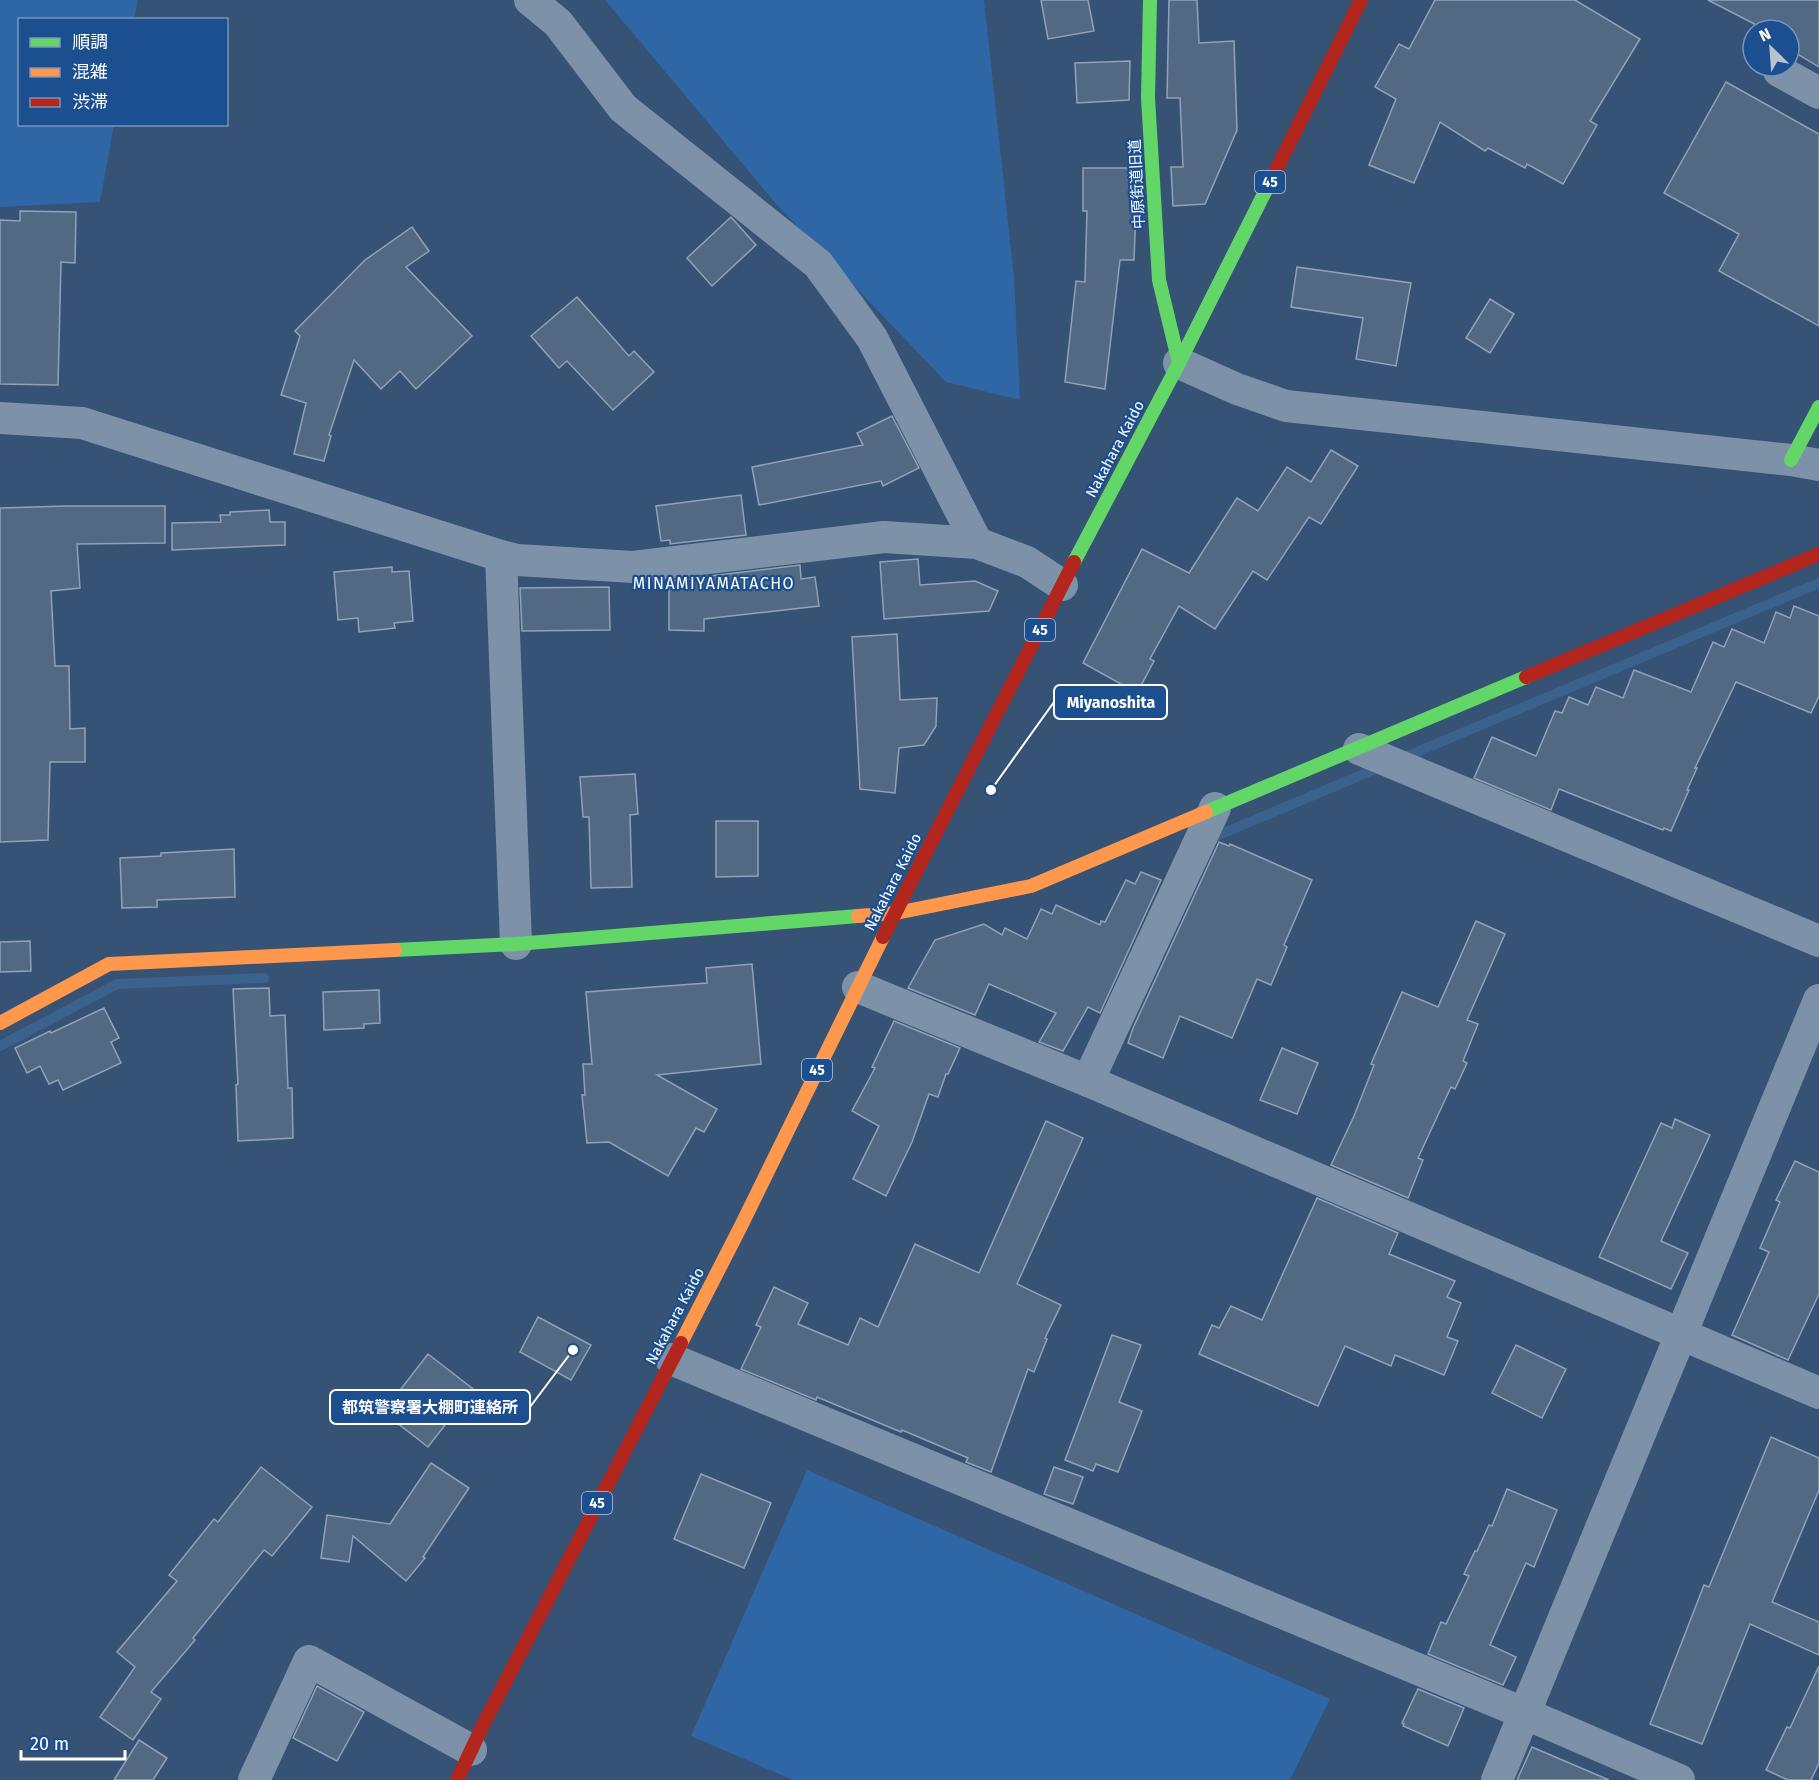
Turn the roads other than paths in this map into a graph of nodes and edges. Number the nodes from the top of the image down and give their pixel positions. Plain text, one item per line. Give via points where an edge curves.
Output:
1 (530, 0) edge
2 (1150, 0) edge
3 (1361, 0) edge
4 (1793, 78) edge
5 (1819, 93) edge
6 (1179, 363) junction
7 (1819, 407) edge
8 (0, 418) edge
9 (1805, 463) edge
10 (977, 543) junction
11 (1819, 555) edge
12 (501, 556) junction
13 (1062, 585) junction
14 (1362, 750) junction
15 (1215, 808) junction
16 (896, 913) junction
17 (1819, 941) edge
18 (516, 944) junction
19 (858, 987) junction
20 (1819, 1000) edge
21 (0, 1023) edge
22 (1088, 1081) junction
23 (1683, 1334) junction
24 (671, 1359) junction
25 (1819, 1394) edge
26 (1526, 1714) junction
27 (471, 1750) junction
28 (254, 1780) edge
29 (457, 1780) edge
30 (1497, 1780) edge
31 (1679, 1780) edge

1 - 10 street via 558,23 623,108 818,264 872,338
2 - 6 street, 中原街道旧道 via 1148,98 1158,280
3 - 6 street, Nakahara Kaido / 45
4 - 5 street
6 - 9 street via 1286,406
6 - 13 street, Nakahara Kaido / 45
7 - 9 street
8 - 12 street via 82,423
10 - 12 street via 884,537 633,567
10 - 13 street via 1027,562
11 - 14 street
12 - 18 street
13 - 16 street, Nakahara Kaido / 45
14 - 15 street
14 - 17 street
15 - 16 street via 1031,886
15 - 22 street
16 - 18 street
16 - 19 street, Nakahara Kaido / 45
18 - 21 street via 109,964
19 - 22 street
19 - 24 street, Nakahara Kaido / 45
20 - 23 street
22 - 23 street
23 - 25 street
23 - 26 street
24 - 26 street
24 - 27 street, Nakahara Kaido / 45
26 - 30 street
26 - 31 street
27 - 28 street via 309,1661
27 - 29 street, Nakahara Kaido / 45

